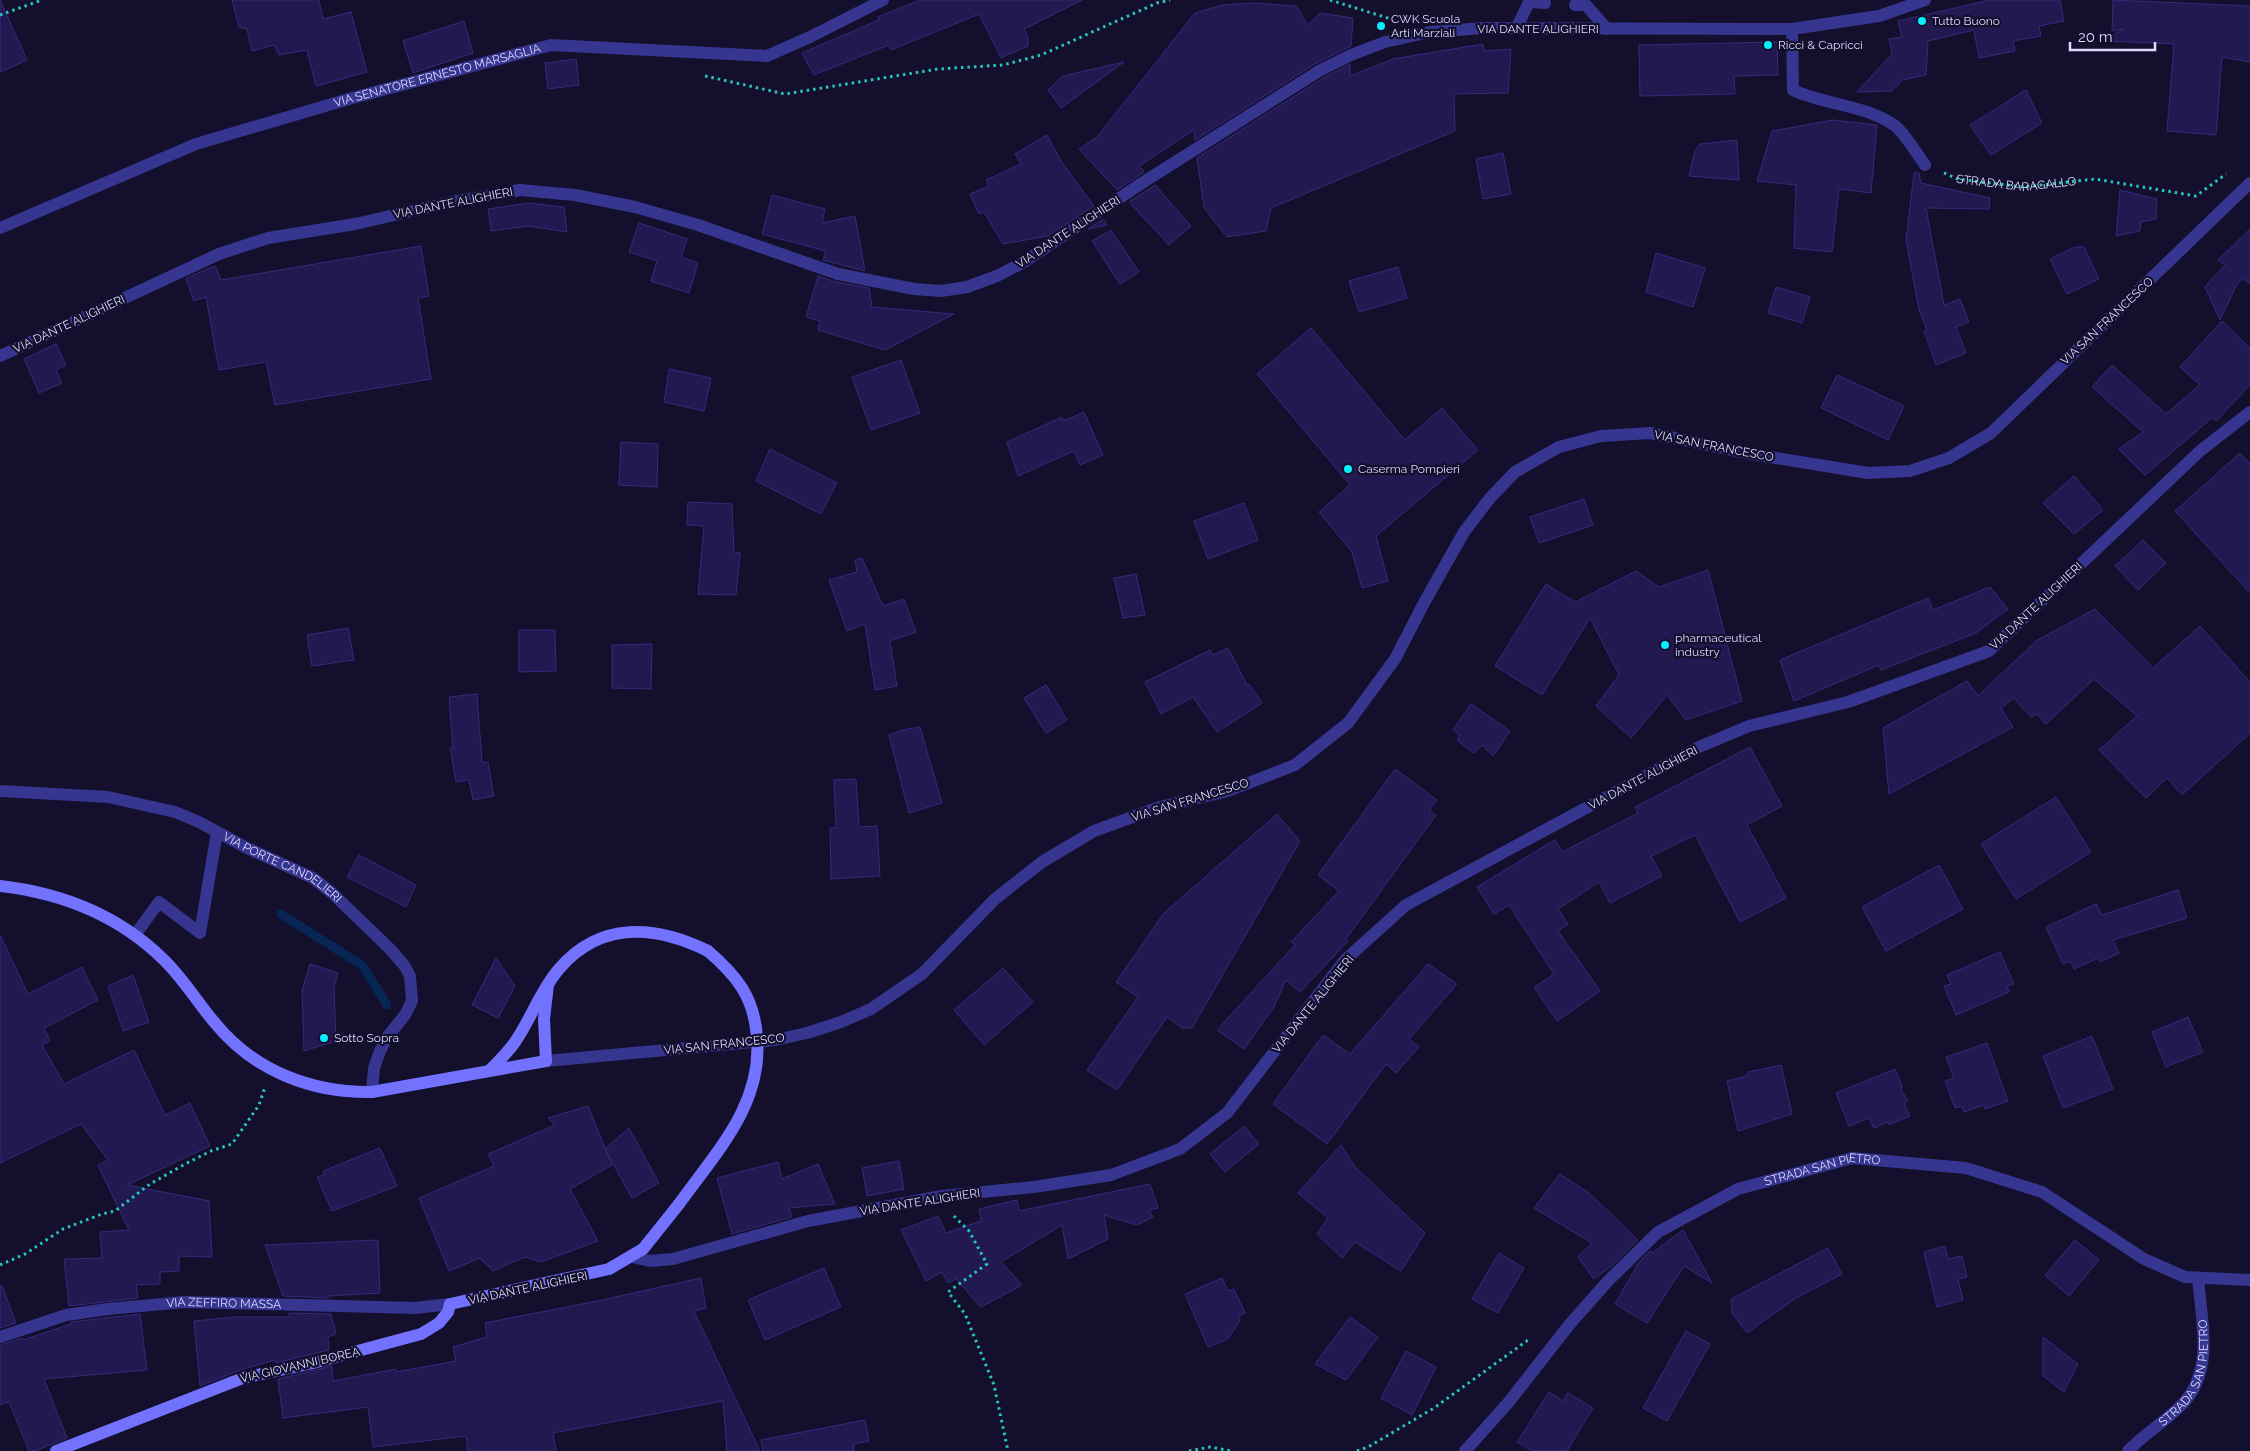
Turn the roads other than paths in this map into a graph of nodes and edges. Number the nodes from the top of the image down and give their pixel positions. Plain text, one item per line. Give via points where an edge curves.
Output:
1 (883, 0) edge
2 (1925, 0) edge
3 (1545, 3) dead end
4 (1574, 4) dead end
5 (1516, 28) junction
6 (1608, 29) junction
7 (1792, 29) junction
8 (1925, 165) road end
9 (2250, 183) edge
10 (0, 228) edge
11 (0, 356) edge
12 (2250, 412) edge
13 (0, 790) edge
14 (217, 832) junction
15 (0, 886) edge
16 (135, 935) junction
17 (548, 985) junction
18 (546, 1061) junction
19 (490, 1070) junction
20 (372, 1092) junction
21 (632, 1257) junction
22 (2198, 1278) junction
23 (2250, 1280) edge
24 (450, 1304) junction
25 (0, 1337) edge
26 (56, 1451) edge
27 (1465, 1451) edge
28 (2128, 1451) edge

1 - 10 street, VIA SENATORE ERNESTO MARSAGLIA via 766,56 543,47 196,144
2 - 7 street, VIA DANTE ALIGHIERI via 1879,16
3 - 5 street via 1530,2
4 - 6 street via 1586,5
5 - 6 street, VIA DANTE ALIGHIERI
5 - 11 street, VIA DANTE ALIGHIERI via 1445,30 1385,42 1351,55 1319,71 1024,262 967,287 941,291 914,289 838,274 636,207 575,195 520,190 355,224 268,238 219,254
6 - 7 street, VIA DANTE ALIGHIERI
7 - 8 street via 1793,90 1812,98 1852,106 1895,126
9 - 18 street, VIA SAN FRANCESCO via 1991,433 1949,458 1910,471 1868,473 1650,433 1601,436 1559,447 1515,472 1490,498 1464,532 1395,659 1348,723 1294,765 1228,791 1160,807 1094,831 1042,862 995,899 922,974 871,1009 841,1022 775,1040
12 - 21 street, VIA DANTE ALIGHIERI via 2200,451 1989,651 1848,702 1749,726 1700,747 1406,905 1345,960 1228,1112 1180,1149 1111,1175 936,1197 808,1221 673,1259 650,1261
13 - 14 street, VIA PORTE CANDELIERI via 84,794 145,804 175,812
14 - 16 street via 200,934 160,902
14 - 20 street, VIA PORTE CANDELIERI via 313,878 352,910 404,965 410,976 412,1001 380,1051 374,1068
15 - 16 main road, VIA SAN FRANCESCO via 31,889 68,899
16 - 20 main road, VIA SAN FRANCESCO via 163,958 190,988 215,1024 245,1053 271,1071 320,1088 348,1093
17 - 18 main road via 544,1019
17 - 19 main road via 515,1042
17 - 21 main road, bridge via 558,970 595,940 618,932 655,933 687,940 708,951 730,969 746,991 756,1020 759,1053 755,1083 744,1110 679,1204 649,1242
18 - 19 main road, VIA SAN FRANCESCO
19 - 20 main road, VIA SAN FRANCESCO
21 - 24 main road, VIA DANTE ALIGHIERI via 598,1273
22 - 23 street, STRADA SAN PIETRO
22 - 27 street, STRADA SAN PIETRO via 2185,1277 2144,1259 2042,1192 1966,1168 1852,1158 1738,1189 1658,1232 1569,1325
22 - 28 street, STRADA SAN PIETRO via 2203,1368 2186,1400
24 - 25 street, VIA ZEFFIRO MASSA via 415,1308 184,1302 66,1315
24 - 26 main road, VIA GIOVANNI BOREA via 439,1323 421,1334 313,1364 243,1378

